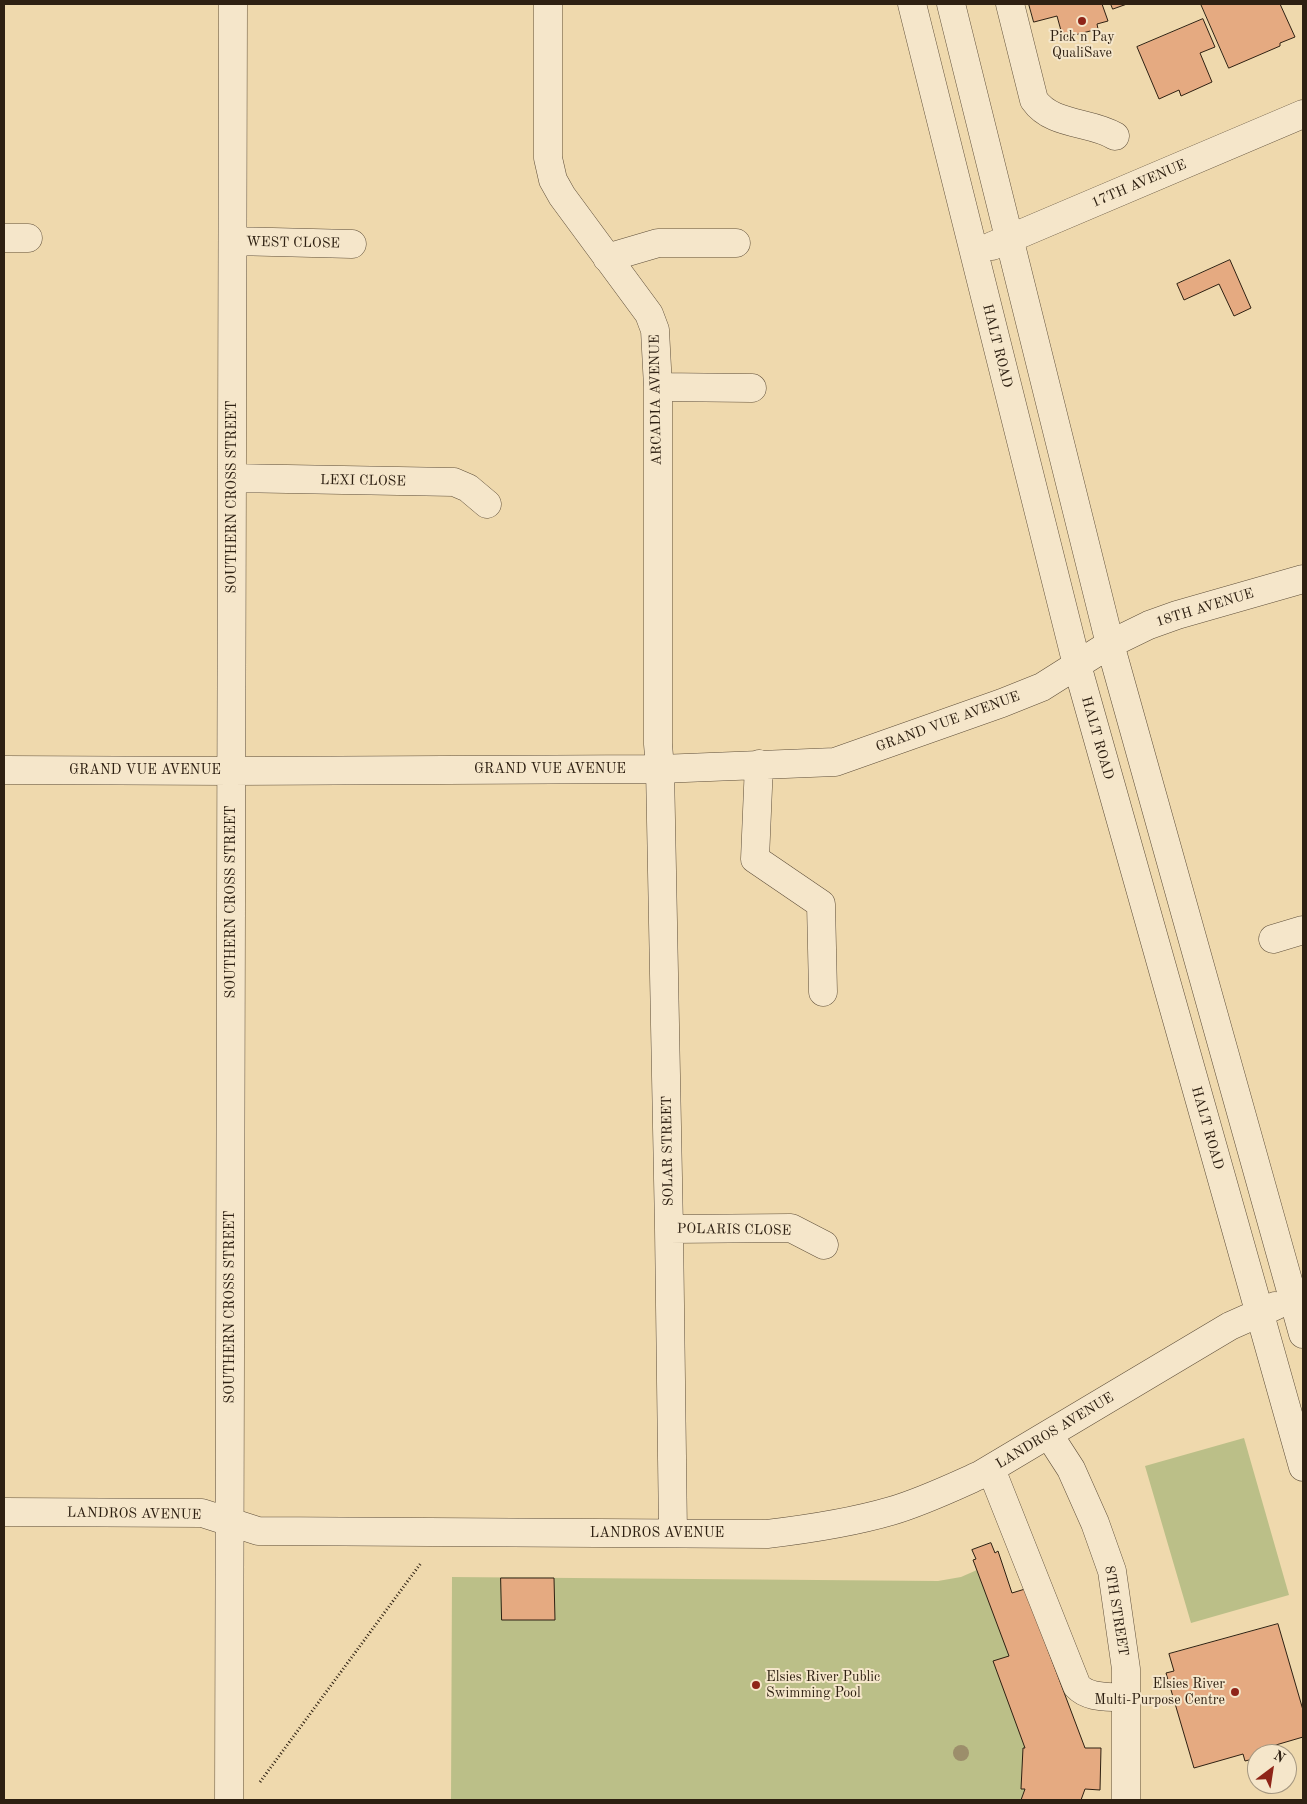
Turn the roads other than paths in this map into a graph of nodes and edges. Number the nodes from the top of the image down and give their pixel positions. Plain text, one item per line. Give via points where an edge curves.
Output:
1 (234, 4) edge
2 (548, 4) edge
3 (912, 4) edge
4 (951, 4) edge
5 (1010, 4) edge
6 (1303, 114) edge
7 (1115, 136) dead end
8 (1009, 239) junction
9 (233, 241) junction
10 (736, 243) dead end
11 (352, 244) dead end
12 (975, 253) junction
13 (607, 258) junction
14 (658, 387) junction
15 (752, 388) dead end
16 (232, 478) junction
17 (487, 504) dead end
18 (1303, 579) edge
19 (1110, 644) junction
20 (1077, 665) junction
21 (759, 764) junction
22 (660, 769) junction
23 (4, 770) edge
24 (232, 771) junction
25 (1303, 930) edge
26 (1273, 939) dead end
27 (823, 992) dead end
28 (669, 1229) junction
29 (824, 1245) dead end
30 (1298, 1296) edge
31 (1259, 1313) junction
32 (1303, 1334) edge
33 (1049, 1434) junction
34 (1303, 1467) edge
35 (991, 1468) junction
36 (4, 1512) edge
37 (229, 1522) junction
38 (673, 1533) junction
39 (1126, 1698) junction
40 (228, 1800) edge
41 (1126, 1800) edge

1 - 9 street, SOUTHERN CROSS STREET
2 - 13 street, ARCADIA AVENUE via 548,158 553,180
3 - 12 street, HALT ROAD
4 - 8 street
5 - 7 street via 1038,107 1052,116
6 - 8 street, 17TH AVENUE
8 - 12 street, 17TH AVENUE
8 - 19 street
9 - 11 street, WEST CLOSE
9 - 16 street, SOUTHERN CROSS STREET
10 - 13 street via 658,243
12 - 20 street, HALT ROAD
13 - 14 street, ARCADIA AVENUE via 653,322
14 - 15 street
14 - 22 street, ARCADIA AVENUE
16 - 17 street, LEXI CLOSE via 454,482 468,488
16 - 24 street, SOUTHERN CROSS STREET
18 - 19 street, 18TH AVENUE via 1177,615
19 - 20 street, 18TH AVENUE
19 - 30 street
20 - 21 street, GRAND VUE AVENUE via 1042,687 848,758 822,763
20 - 31 street, HALT ROAD
21 - 22 street, GRAND VUE AVENUE
21 - 27 street via 755,859 821,904
22 - 24 street, GRAND VUE AVENUE
22 - 28 street, SOLAR STREET
23 - 24 street, GRAND VUE AVENUE
24 - 37 street, SOUTHERN CROSS STREET
25 - 26 street
28 - 29 street, POLARIS CLOSE via 791,1228
28 - 38 street, SOLAR STREET
30 - 31 street, LANDROS AVENUE
30 - 32 street
31 - 33 street, LANDROS AVENUE via 1230,1326
31 - 34 street, HALT ROAD
33 - 35 street, LANDROS AVENUE
33 - 39 street, 8TH STREET via 1071,1470 1112,1571 1126,1669
35 - 38 street, LANDROS AVENUE via 938,1494 852,1521 767,1534
35 - 39 street via 1077,1686 1090,1694
36 - 37 street, LANDROS AVENUE via 202,1513
37 - 38 street, LANDROS AVENUE via 258,1531
37 - 40 street, SOUTHERN CROSS STREET
39 - 41 street, 8TH STREET

